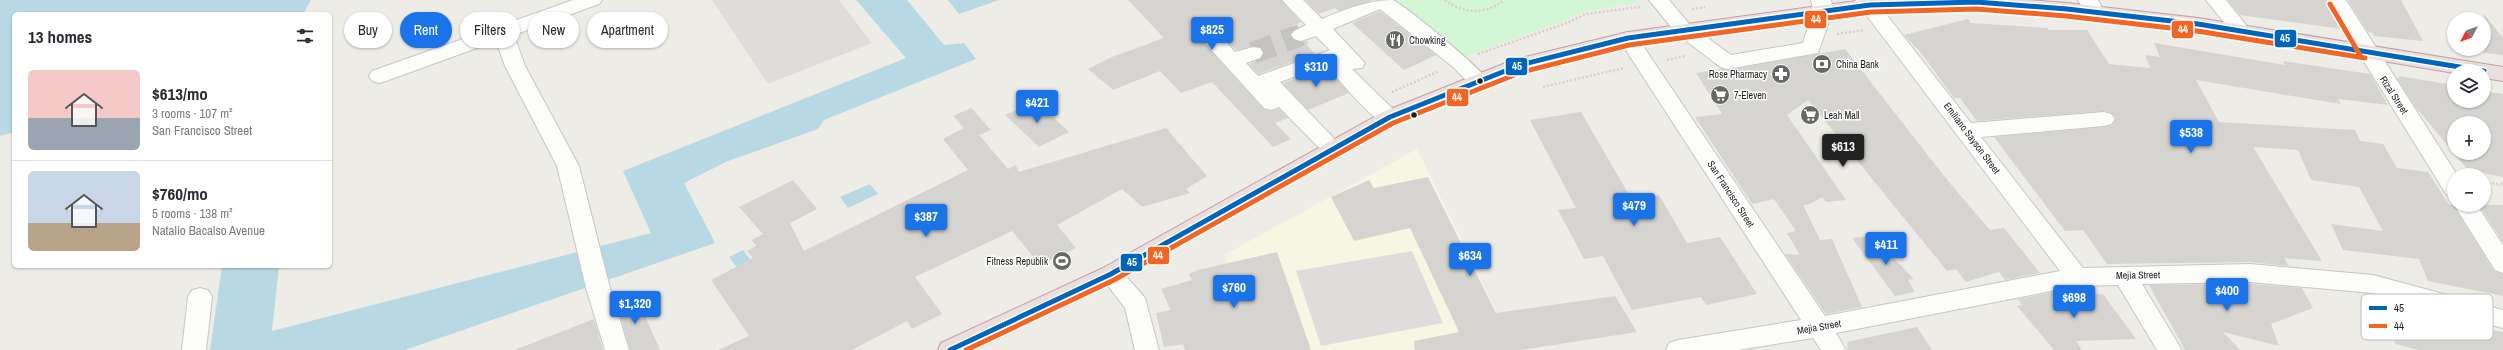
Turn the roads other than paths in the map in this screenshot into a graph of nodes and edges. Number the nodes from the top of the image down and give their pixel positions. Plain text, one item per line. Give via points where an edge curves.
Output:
1 (592, 0) edge
2 (1292, 0) edge
3 (2216, 0) edge
4 (2336, 0) edge
5 (1867, 2) edge
6 (2003, 2) edge
7 (2034, 3) edge
8 (1822, 5) edge
9 (1664, 6) edge
10 (2091, 6) edge
11 (520, 25) edge
12 (1321, 27) junction
13 (1683, 30) junction
14 (2241, 31) junction
15 (1205, 32) dead end
16 (1301, 35) tunnel mouth
17 (1628, 38) junction
18 (460, 47) edge
19 (509, 48) edge
20 (2366, 51) junction
21 (1253, 53) tunnel mouth
22 (1232, 61) junction
23 (2447, 65) edge
24 (2491, 72) edge
25 (2503, 74) edge
26 (379, 76) dead end
27 (1478, 80) junction
28 (1396, 114) junction
29 (2104, 119) dead end
30 (1966, 132) junction
31 (1326, 153) junction
32 (2447, 177) edge
33 (2470, 212) edge
34 (2503, 264) edge
35 (1112, 274) junction
36 (2124, 275) junction
37 (2077, 277) junction
38 (2410, 294) edge
39 (200, 297) dead end
40 (2493, 316) edge
41 (2503, 319) edge
42 (1819, 327) junction
43 (194, 350) edge
44 (617, 350) edge
45 (950, 350) edge
46 (1147, 350) edge
47 (1678, 350) edge
48 (1834, 350) edge
49 (2170, 350) edge

1 - 11 street
2 - 12 street
3 - 14 street
4 - 20 street, Rizal Street
5 - 6 highway
5 - 8 highway
5 - 30 street, Emiliano Sayson Street
6 - 7 highway
7 - 10 highway
8 - 13 highway
8 - 13 street via 1811,48 1727,62
9 - 13 street
10 - 14 highway
12 - 16 street
12 - 27 street via 1382,1 1460,62
12 - 28 street via 1386,94
13 - 17 highway
14 - 20 highway
15 - 22 street
17 - 27 highway via 1520,65
17 - 42 street, San Francisco Street
18 - 26 street
19 - 44 street via 515,66 568,166 598,288
20 - 23 highway
20 - 32 street, Rizal Street
21 - 22 street
22 - 31 street
24 - 25 highway
27 - 28 highway
28 - 31 highway
28 - 31 street via 1358,88 1329,56 1266,80
29 - 30 street
30 - 37 street, Emiliano Sayson Street
31 - 35 highway
33 - 34 street
35 - 45 highway
35 - 46 street via 1136,305
36 - 37 street, Mejia Street
36 - 38 street, Mejia Street via 2250,273 2373,284
36 - 49 street
37 - 42 street, Mejia Street
39 - 43 street
40 - 41 street, Mejia Street
42 - 47 street, Mejia Street
42 - 48 street, San Francisco Street

